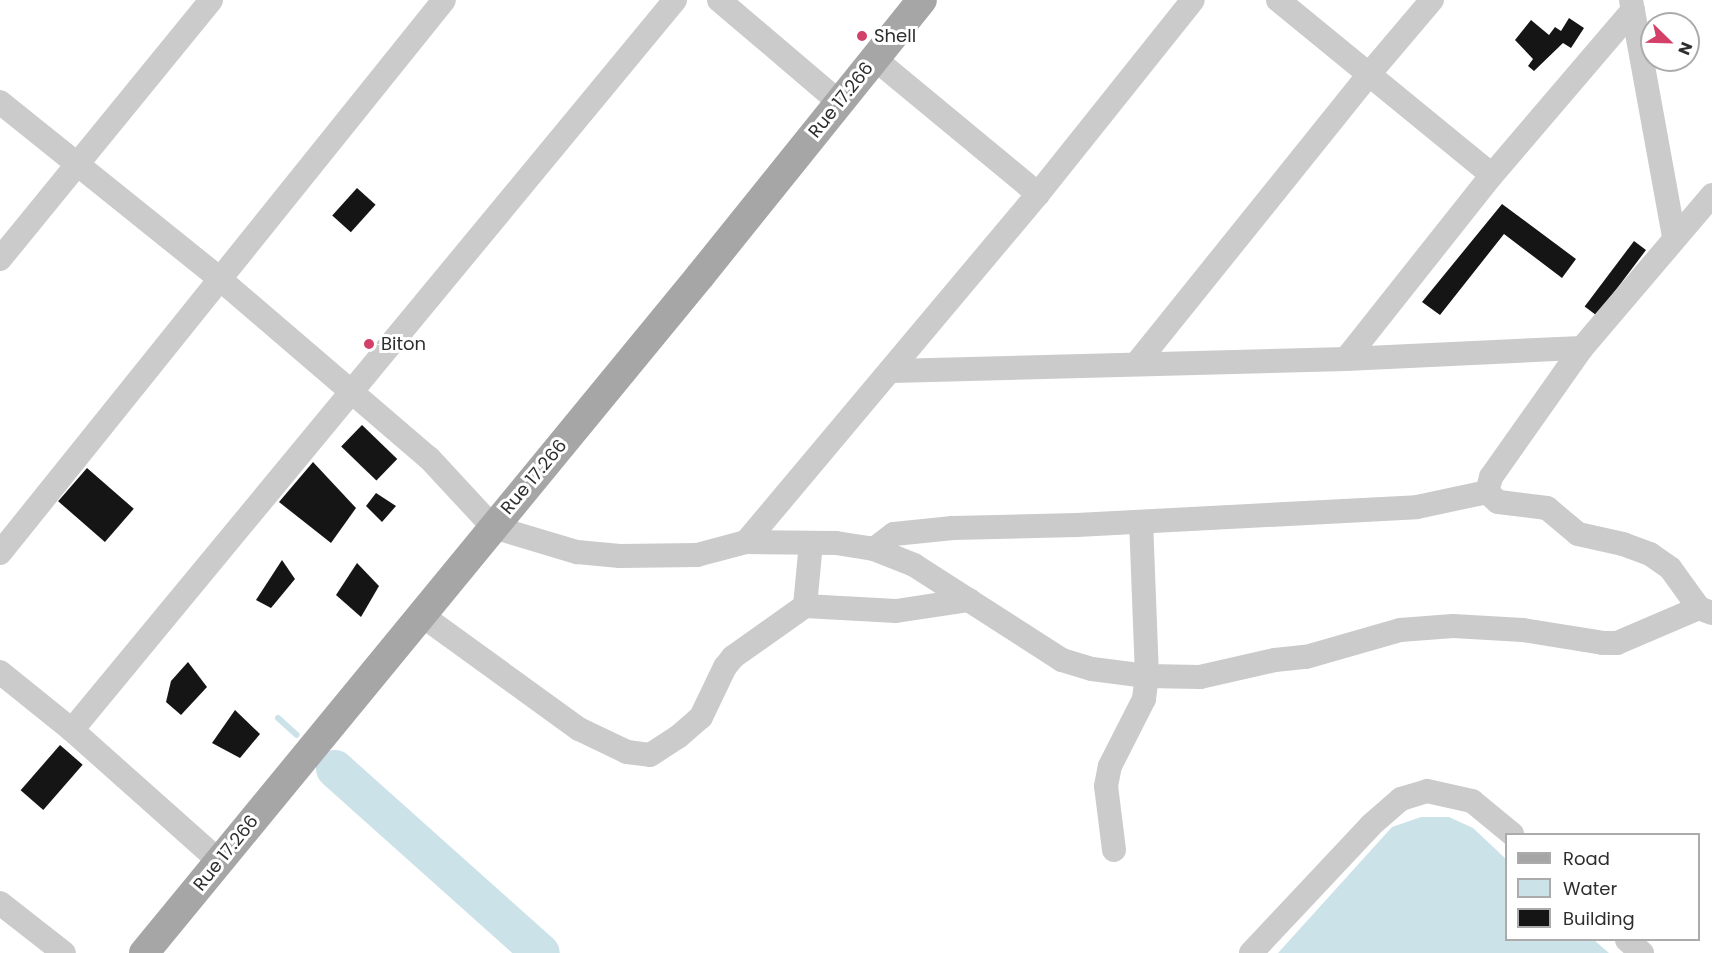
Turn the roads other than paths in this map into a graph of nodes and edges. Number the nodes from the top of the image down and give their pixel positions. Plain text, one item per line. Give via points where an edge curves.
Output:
1 (211, 0) edge
2 (444, 0) edge
3 (675, 0) edge
4 (719, 0) edge
5 (922, 0) edge
6 (1193, 0) edge
7 (1278, 0) edge
8 (1432, 0) edge
9 (1632, 5) edge
10 (875, 58) junction
11 (1370, 73) junction
12 (0, 102) edge
13 (839, 102) junction
14 (78, 163) junction
15 (1492, 175) junction
16 (1038, 194) junction
17 (1712, 195) edge
18 (1674, 237) junction
19 (0, 259) edge
20 (221, 280) junction
21 (1582, 348) junction
22 (1346, 359) junction
23 (1137, 363) junction
24 (892, 371) junction
25 (351, 393) junction
26 (1487, 492) junction
27 (1141, 522) junction
28 (493, 527) junction
29 (746, 542) junction
30 (811, 543) junction
31 (874, 549) junction
32 (0, 553) edge
33 (969, 600) junction
34 (805, 606) junction
35 (1706, 611) edge
36 (420, 614) junction
37 (0, 672) edge
38 (1147, 676) junction
39 (72, 730) junction
40 (1511, 833) edge
41 (1114, 850) dead end
42 (219, 861) junction
43 (0, 903) edge
44 (1629, 941) edge
45 (64, 953) edge
46 (144, 953) edge
47 (1251, 953) edge
48 (1642, 953) edge

1 - 14 street
2 - 20 street
3 - 25 street
4 - 13 street
5 - 10 main road, Rue 17.266
6 - 16 street
7 - 11 street
8 - 11 street
9 - 15 street
9 - 18 street
10 - 13 main road, Rue 17.266
10 - 16 street
11 - 15 street
11 - 23 street
12 - 14 street
13 - 28 main road, Rue 17.266
14 - 19 street
14 - 20 street
15 - 22 street
16 - 24 street
17 - 18 street
18 - 21 street
20 - 25 street
20 - 32 street
21 - 22 street
21 - 26 street via 1491,477
22 - 23 street
23 - 24 street
24 - 29 street
25 - 28 street via 429,458
25 - 39 street
26 - 27 street via 1417,507
26 - 35 street via 1498,502 1547,508 1578,534 1623,543 1650,554 1670,568
27 - 31 street via 953,528 894,534
27 - 38 street
28 - 29 street via 556,547 620,556 697,555
28 - 36 main road, Rue 17.266
29 - 30 street
30 - 31 street
30 - 34 street
31 - 33 street via 914,565
33 - 34 street via 896,611
33 - 38 street via 1062,660 1092,669
34 - 36 street via 733,657 701,717 692,726 659,751 641,756 579,729
35 - 38 street via 1617,643 1523,630 1453,626 1400,630 1306,657 1200,677
36 - 42 main road, Rue 17.266
37 - 39 street
38 - 41 street via 1144,699 1110,766 1106,786
39 - 42 street
40 - 47 street via 1463,798 1427,791 1401,799 1371,825
42 - 46 main road, Rue 17.266
43 - 45 street
44 - 48 street

